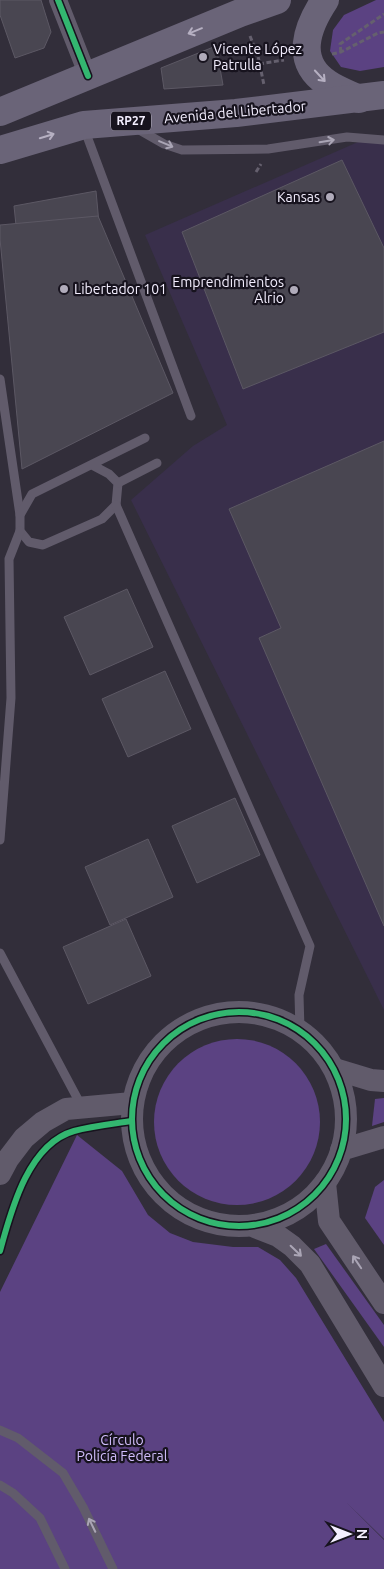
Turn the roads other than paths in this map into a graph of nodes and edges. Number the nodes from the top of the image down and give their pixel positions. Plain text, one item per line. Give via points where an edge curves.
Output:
1 (58, 0) edge
2 (277, 0) edge
3 (324, 0) edge
4 (88, 76) junction
5 (377, 97) edge
6 (0, 112) edge
7 (123, 121) junction
8 (84, 125) junction
9 (384, 140) edge
10 (0, 150) edge
11 (0, 379) edge
12 (191, 416) dead end
13 (145, 438) dead end
14 (157, 463) dead end
15 (92, 465) junction
16 (118, 483) junction
17 (116, 505) junction
18 (20, 515) junction
19 (20, 531) junction
20 (0, 840) edge
21 (0, 953) edge
22 (300, 1030) junction
23 (338, 1070) junction
24 (384, 1081) edge
25 (132, 1103) junction
26 (82, 1108) junction
27 (384, 1137) edge
28 (341, 1150) junction
29 (0, 1174) edge
30 (325, 1183) junction
31 (255, 1227) junction
32 (384, 1303) edge
33 (384, 1386) edge
34 (0, 1430) edge
35 (0, 1485) edge
36 (65, 1569) edge
37 (113, 1569) edge

1 - 4 street
2 -> 4 main road
3 -> 5 main road via 308,30 308,57 315,71 329,84
4 - 6 main road
5 - 7 main road, Avenida del Libertador / RP27 via 236,113
7 - 8 main road, Avenida del Libertador / RP27
7 -> 9 lane via 164,144 182,150 268,149 347,137
10 -> 8 main road, Avenida del Libertador / RP27
8 - 12 lane
11 - 18 lane
13 - 15 lane
14 - 16 lane
15 - 16 lane
15 - 18 lane via 32,494
16 - 17 lane
17 - 19 lane via 102,519 43,545 29,542
17 - 22 lane via 310,946 299,995
18 - 19 lane
19 - 20 lane via 8,558 11,698
21 - 26 lane
22 - 23 street
22 - 25 street via 272,1016 242,1011 210,1015 182,1027 158,1047 141,1073
23 - 24 street
23 - 28 street via 346,1126
25 - 26 street
25 - 31 street via 131,1121 136,1150 148,1177 166,1199 190,1216 218,1225
26 - 29 street via 66,1109 43,1122 24,1138
27 - 28 street
28 - 30 street
30 - 31 street via 304,1205 277,1220
32 -> 30 street via 329,1221
31 -> 33 street via 278,1236 310,1264
37 -> 34 lane via 63,1473 18,1438
35 - 36 lane via 40,1518

